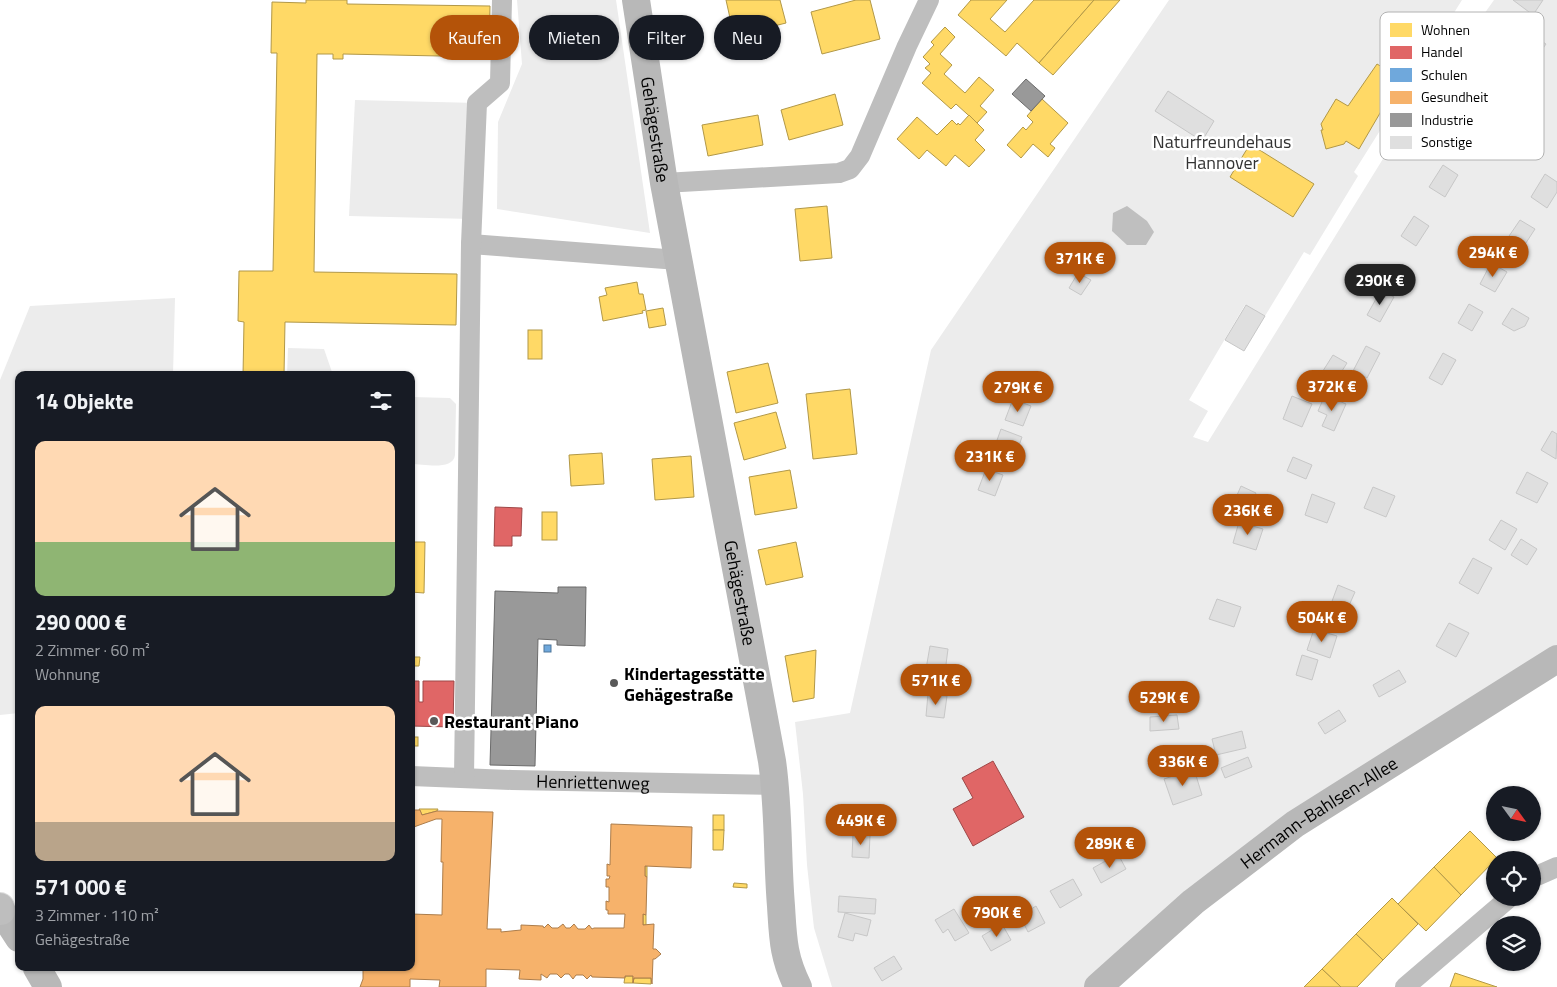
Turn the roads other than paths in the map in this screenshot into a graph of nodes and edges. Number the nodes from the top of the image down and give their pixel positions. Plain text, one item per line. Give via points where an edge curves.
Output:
1 (502, 0) edge
2 (636, 0) edge
3 (929, 0) edge
4 (664, 183) junction
5 (471, 244) junction
6 (678, 260) junction
7 (1557, 658) edge
8 (415, 776) edge
9 (464, 778) junction
10 (776, 785) junction
11 (1557, 868) edge
12 (1541, 874) edge
13 (1500, 906) edge
14 (0, 909) edge
15 (15, 932) edge
16 (798, 987) edge
17 (1098, 987) edge
18 (1405, 987) edge

1 - 5 street via 500,83 477,103
2 - 4 street, Gehägestraße
3 - 4 street via 860,156 850,169 839,173
4 - 6 street, Gehägestraße
5 - 6 street
5 - 9 street
6 - 10 street, Gehägestraße
7 - 17 street, Hermann-Bahlsen-Allee via 1295,824 1193,902
8 - 9 street, Henriettenweg
9 - 10 street, Henriettenweg
10 - 16 street, Gehägestraße via 784,951
11 - 12 street
13 - 18 street
14 - 15 street

